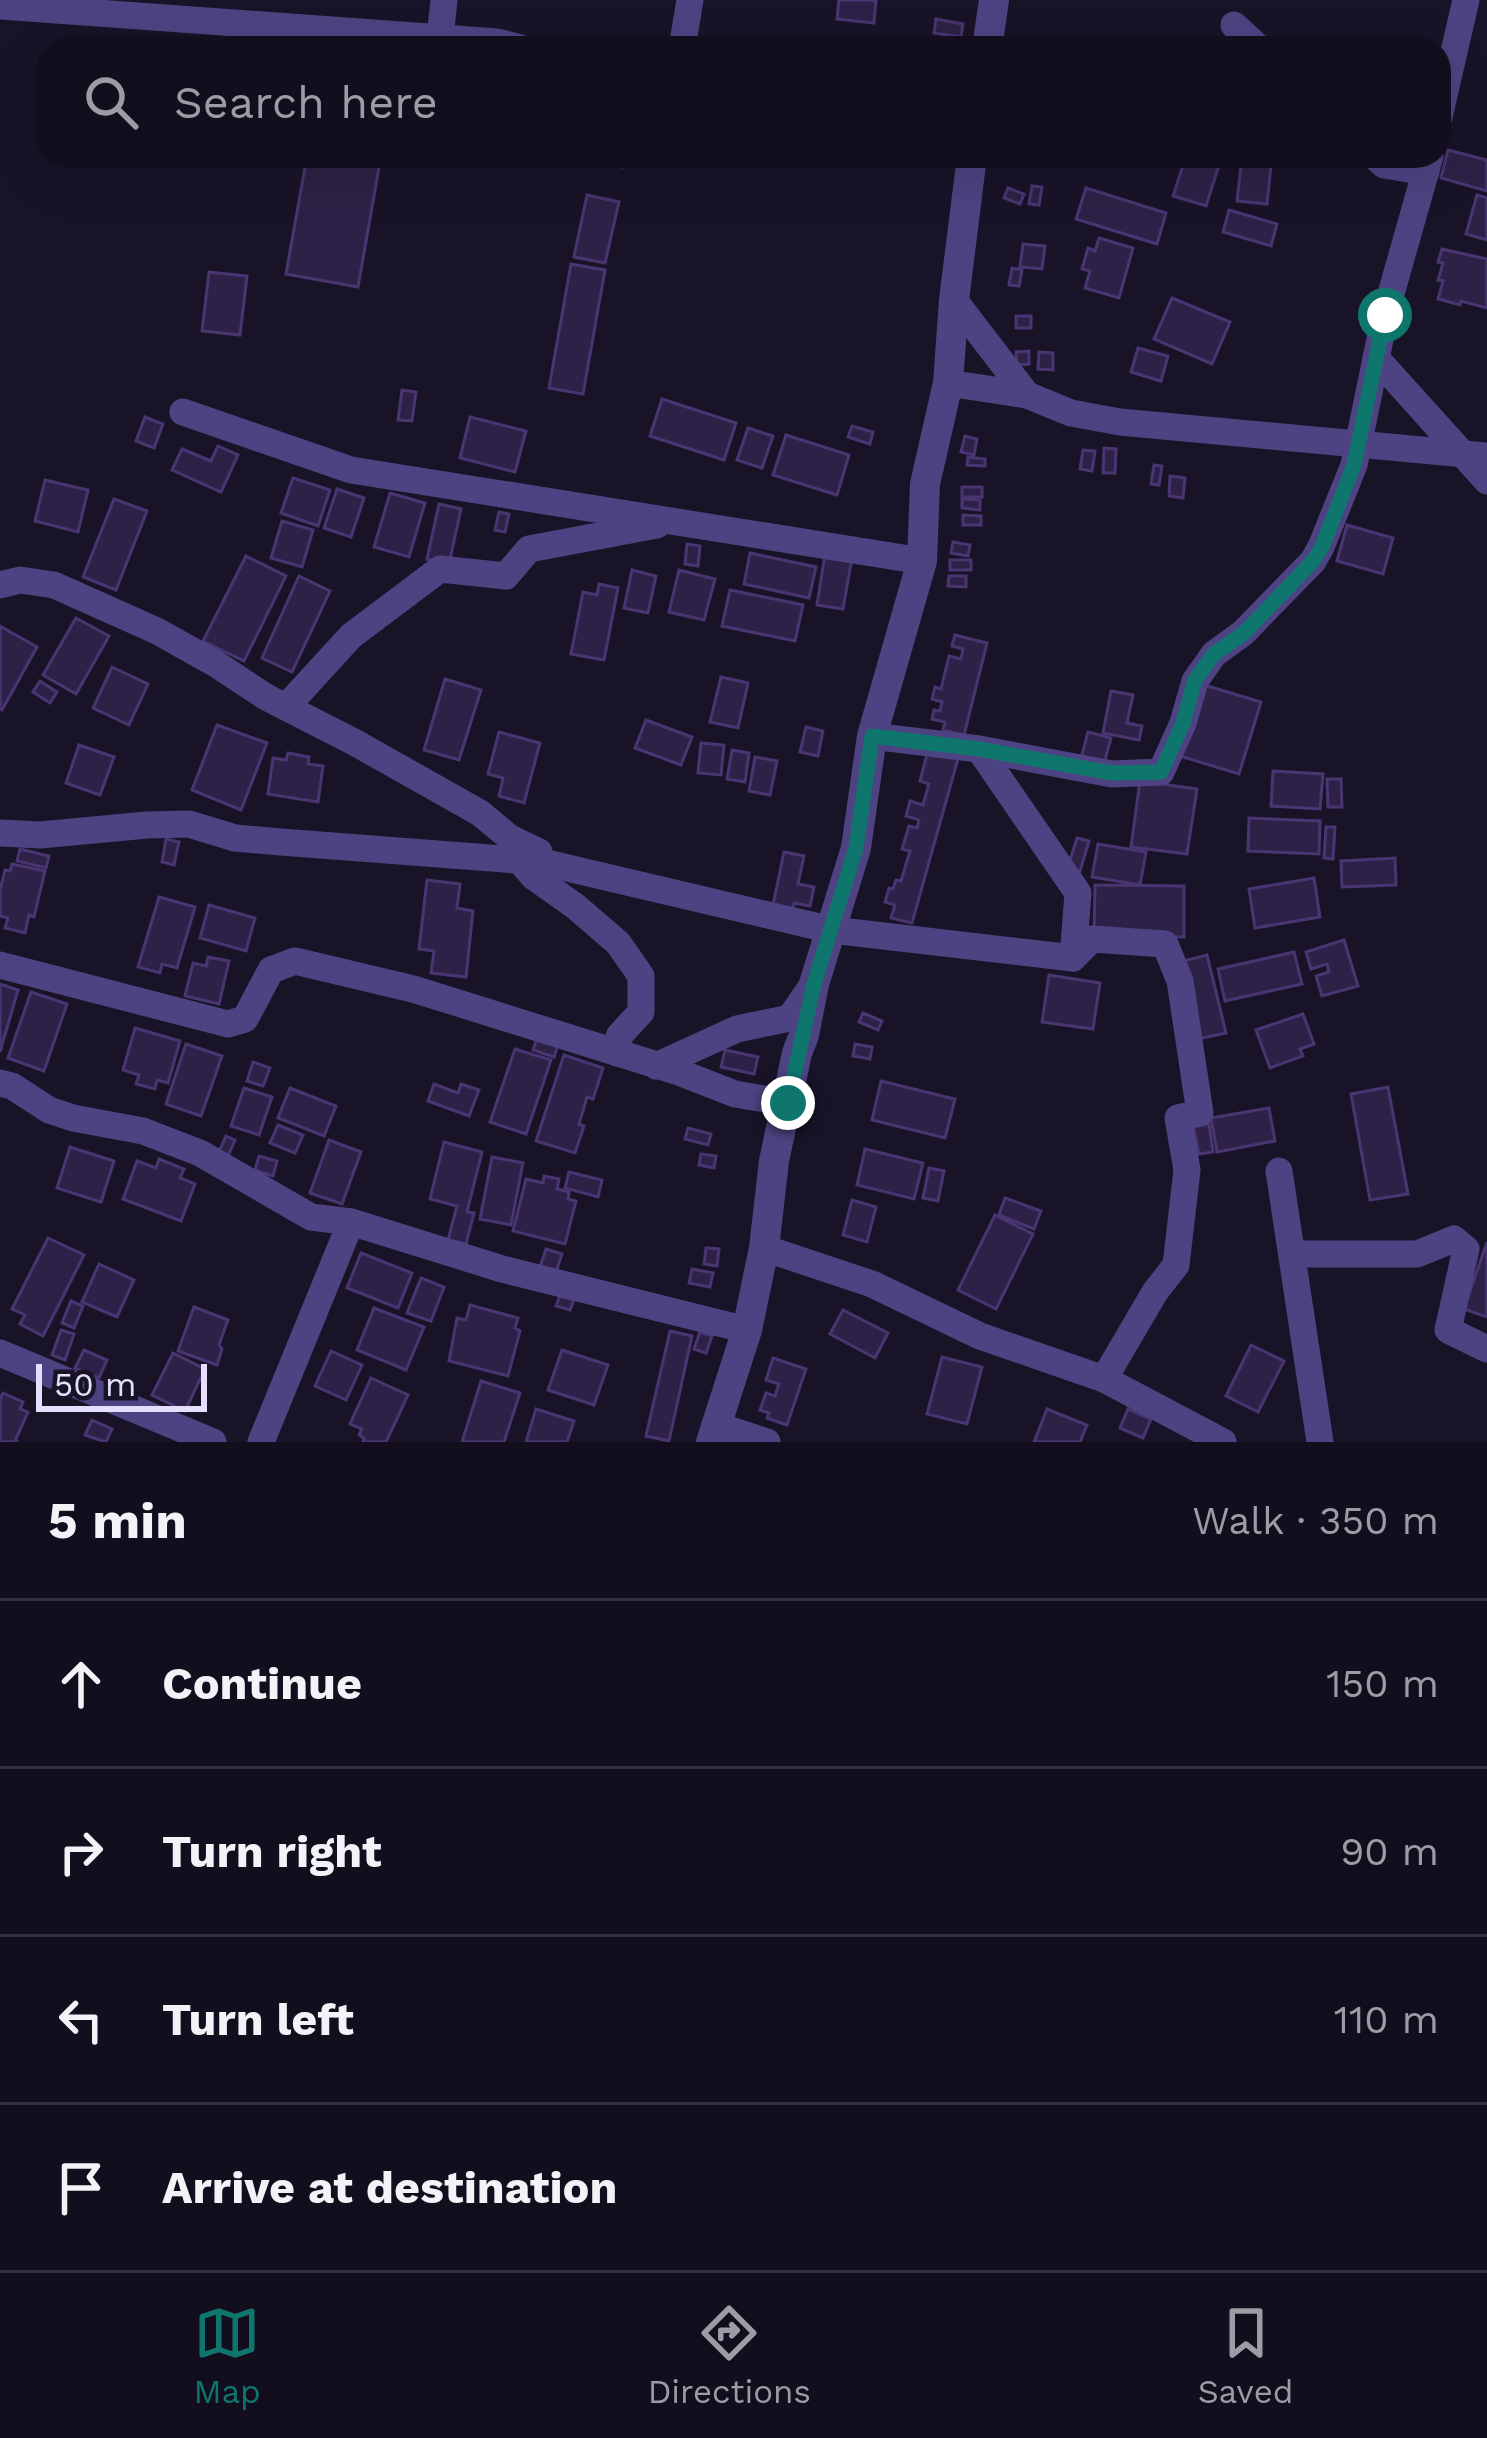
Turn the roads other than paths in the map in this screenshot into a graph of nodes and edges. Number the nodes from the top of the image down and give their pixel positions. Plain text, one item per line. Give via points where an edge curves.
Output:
1 (445, 0) edge
2 (690, 0) edge
3 (994, 0) edge
4 (1466, 0) edge
5 (0, 7) edge
6 (107, 7) edge
7 (1234, 25) dead end
8 (419, 36) edge
9 (440, 36) edge
10 (684, 36) edge
11 (989, 36) edge
12 (1246, 36) edge
13 (1451, 65) edge
14 (971, 168) edge
15 (1427, 168) edge
16 (955, 299) junction
17 (1376, 358) junction
18 (948, 383) junction
19 (1027, 395) junction
20 (183, 412) dead end
21 (1358, 442) junction
22 (1474, 454) edge
23 (1487, 482) edge
24 (679, 520) junction
25 (922, 561) junction
26 (0, 585) edge
27 (286, 707) junction
28 (872, 736) junction
29 (979, 749) junction
30 (0, 833) edge
31 (531, 862) junction
32 (832, 930) junction
33 (1073, 958) junction
34 (0, 964) edge
35 (814, 984) junction
36 (617, 1053) junction
37 (656, 1066) junction
38 (0, 1083) edge
39 (788, 1103) junction
40 (1279, 1171) dead end
41 (351, 1222) junction
42 (764, 1248) junction
43 (1292, 1254) junction
44 (747, 1330) junction
45 (1487, 1349) edge
46 (0, 1353) edge
47 (1104, 1379) junction
48 (713, 1434) edge
49 (213, 1442) edge
50 (261, 1442) edge
51 (767, 1442) edge
52 (1222, 1442) edge
53 (1320, 1442) edge

1 - 9 street
2 - 10 street
3 - 11 street
4 - 13 street
5 - 6 street
6 - 8 street
7 - 12 street
14 - 16 street
15 - 17 street
16 - 18 street
16 - 19 street
17 - 21 street
17 - 22 street
18 - 19 street
18 - 25 street via 925,484
19 - 21 street via 1120,422
20 - 24 street via 351,470
21 - 22 street
21 - 29 street via 1322,547 1195,680 1161,772 1112,773
22 - 23 street
24 - 25 street
24 - 27 street via 529,549 506,576 440,569 351,637
25 - 28 street
26 - 27 street via 54,585 102,605
27 - 31 street via 480,813 539,852
28 - 29 street
28 - 32 street via 856,848
29 - 33 street via 1078,892
30 - 31 street via 189,824 236,838
31 - 32 street
31 - 36 street via 534,877 618,943 641,976 641,1012 619,1036
32 - 33 street
32 - 35 street
33 - 47 street via 1092,939 1165,944 1180,981 1200,1113 1178,1118 1187,1170 1176,1265
34 - 36 street via 228,1024 245,1019 271,970 295,961
35 - 37 street via 790,1018 737,1029
35 - 39 street
36 - 37 street
37 - 39 street
38 - 41 street via 49,1110 143,1131 200,1154 311,1217
39 - 42 street
40 - 43 street
41 - 44 street
41 - 50 street
42 - 44 street
42 - 47 street
43 - 45 street via 1417,1254 1454,1238 1466,1250 1448,1330
43 - 53 street
44 - 48 street
46 - 49 street
47 - 52 street
48 - 51 street

